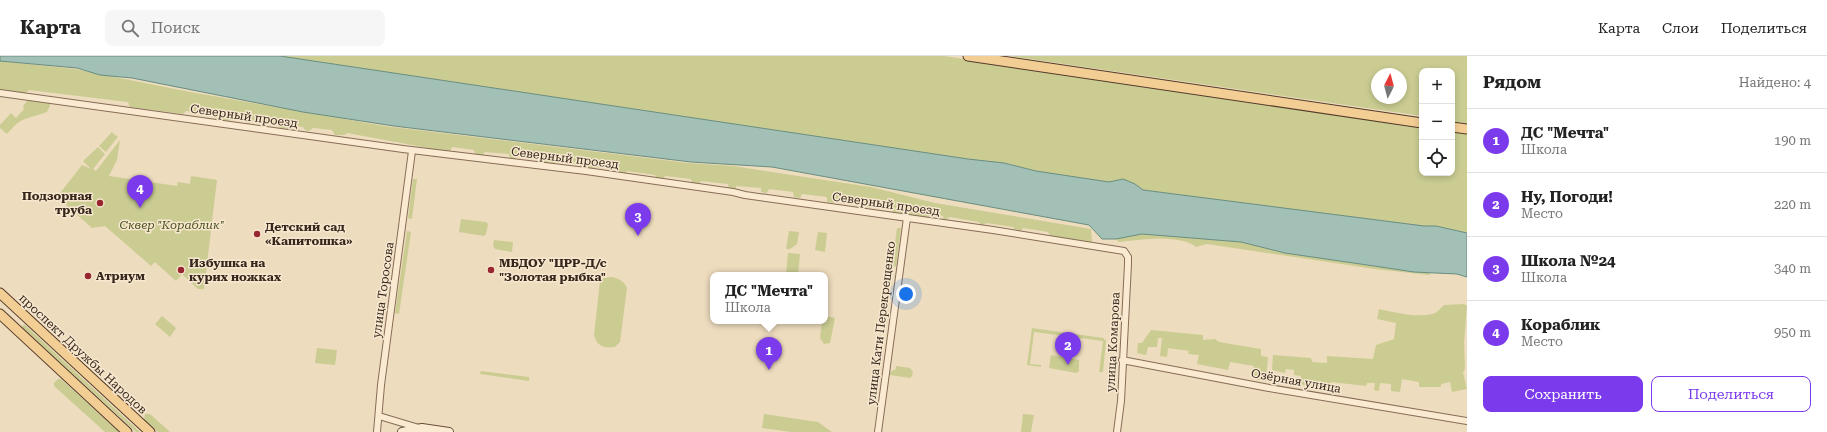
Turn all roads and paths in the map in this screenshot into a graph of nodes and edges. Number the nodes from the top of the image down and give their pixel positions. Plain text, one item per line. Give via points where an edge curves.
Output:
1 (968, 56) edge
2 (0, 93) edge
3 (1419, 123) edge
4 (1455, 127) edge
5 (1467, 129) edge
6 (412, 151) junction
7 (906, 218) junction
8 (1126, 253) joint
9 (0, 293) edge
10 (0, 314) edge
11 (22, 314) junction
12 (12, 325) junction
13 (1122, 360) junction
14 (379, 416) junction
15 (1467, 421) edge
16 (422, 428) junction
17 (127, 432) edge
18 (150, 432) edge
19 (377, 432) edge
20 (382, 432) edge
21 (402, 432) edge
22 (449, 432) edge
23 (878, 432) edge
24 (1117, 432) edge

1 - 3 main road
2 - 6 street, Северный проезд
4 - 5 main road
6 - 7 street, Северный проезд via 586,171
6 - 14 street, улица Торосова
7 - 8 street, Северный проезд
7 - 23 street, улица Кати Перекрещенко
8 - 13 street, улица Комарова via 1128,264
9 - 11 main road, проспект Дружбы Народов
10 - 12 main road
11 - 12 main road
11 - 18 main road, проспект Дружбы Народов
12 - 17 main road
13 - 15 street, Озёрная улица
13 - 24 street, улица Комарова
14 - 16 street
14 - 19 street, улица Торосова
14 - 20 street
16 - 21 street
16 - 22 street

